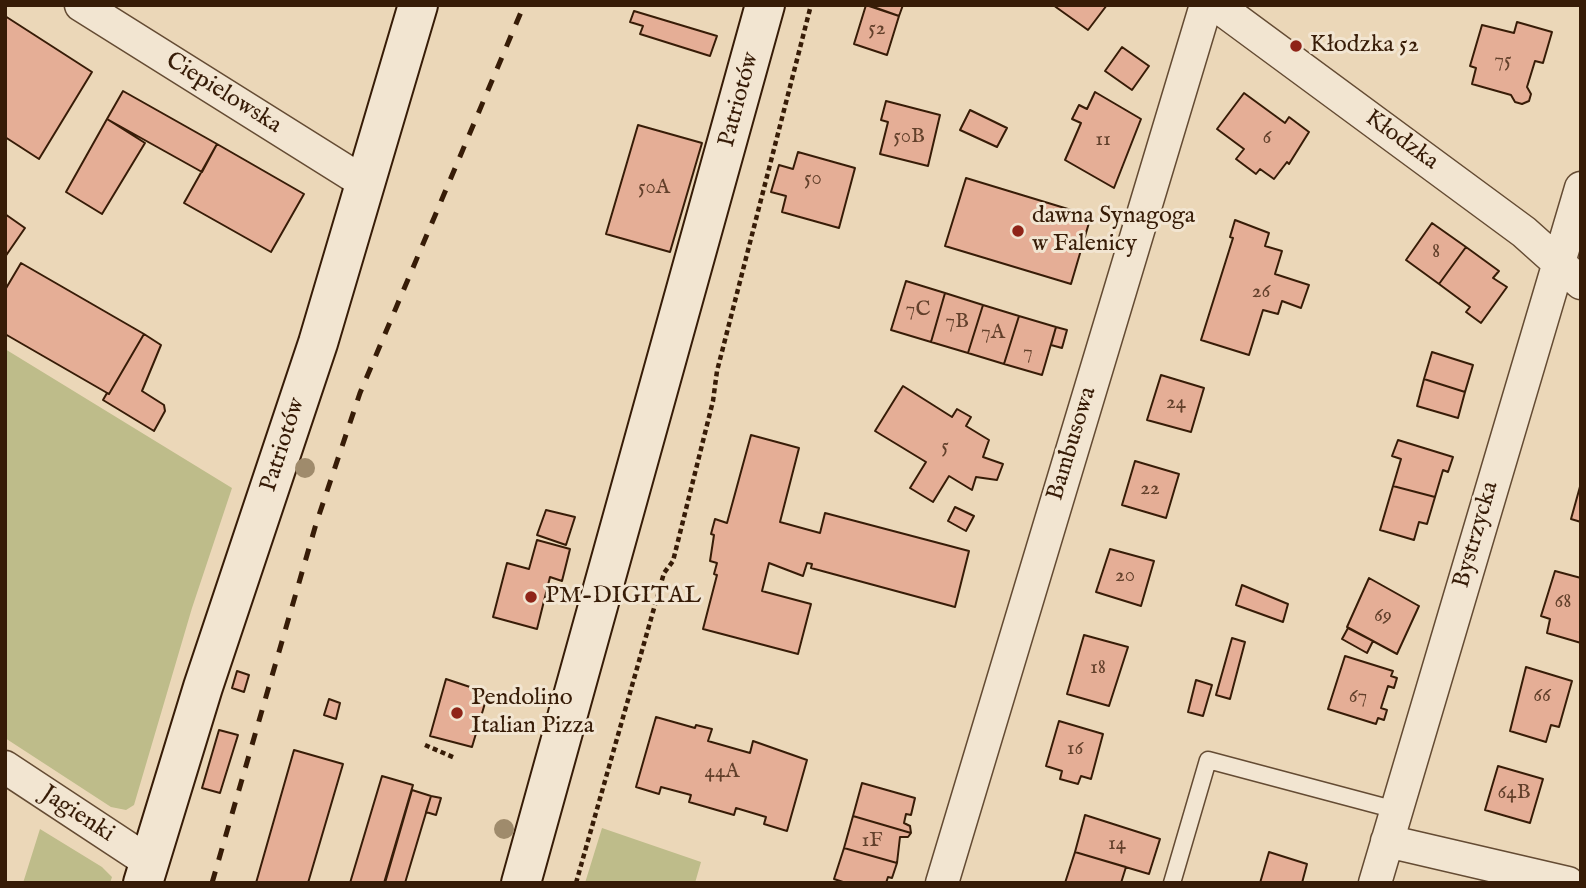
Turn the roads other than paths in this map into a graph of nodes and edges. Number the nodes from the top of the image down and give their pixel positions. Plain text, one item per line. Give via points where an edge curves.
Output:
1 (81, 5) edge
2 (418, 5) edge
3 (765, 5) edge
4 (1206, 5) edge
5 (1216, 5) edge
6 (365, 183) junction
7 (1581, 188) edge
8 (1558, 263) junction
9 (1581, 283) edge
10 (5, 767) edge
11 (1396, 810) junction
12 (1387, 841) junction
13 (146, 872) edge
14 (521, 883) edge
15 (943, 883) edge
16 (1172, 883) edge
17 (1375, 883) edge
18 (1568, 883) edge

1 - 6 street, Ciepielowska
2 - 6 main road, Patriotów
3 - 14 main road, Patriotów
4 - 15 street, Bambusowa
5 - 8 street, Kłodzka via 1524,232
6 - 13 main road, Patriotów via 318,343
7 - 8 street, Bystrzycka
8 - 9 street, Kłodzka
8 - 11 street, Bystrzycka
10 - 13 street, Jagienki
11 - 12 street, Bystrzycka
11 - 16 lane via 1208,760
12 - 17 street, Bystrzycka
12 - 18 street

